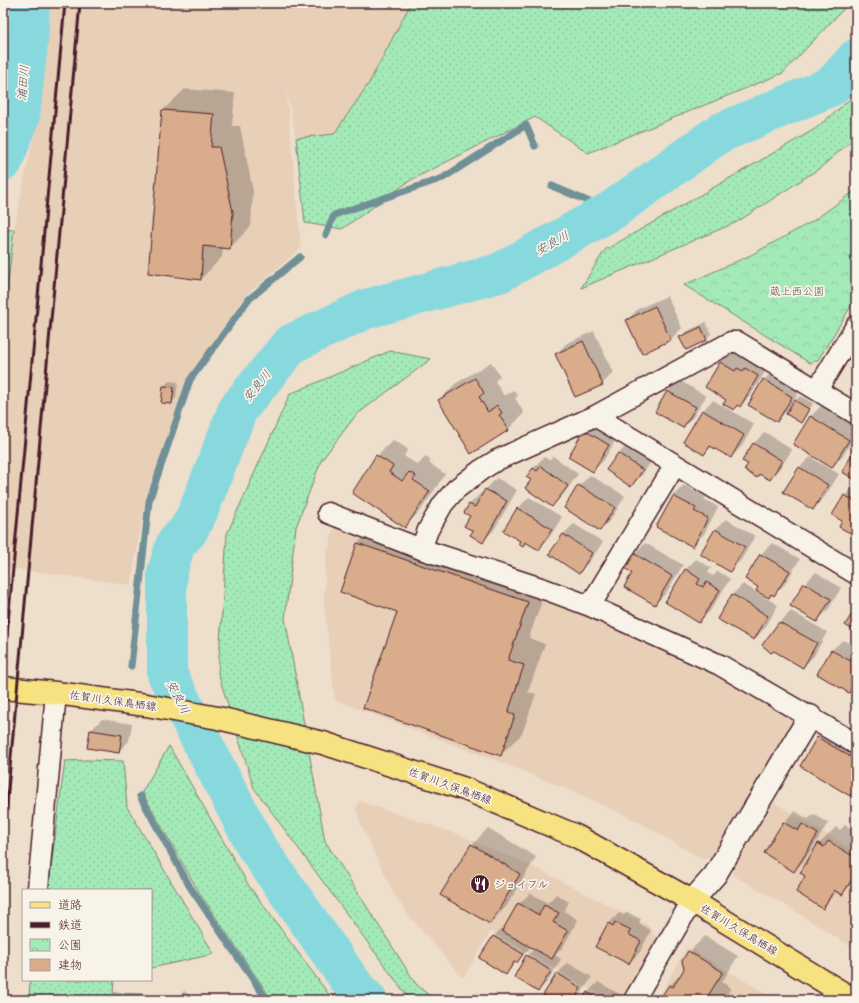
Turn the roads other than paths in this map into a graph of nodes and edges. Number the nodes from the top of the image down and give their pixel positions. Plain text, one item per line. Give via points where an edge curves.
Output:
1 (856, 326) edge
2 (817, 390) junction
3 (856, 414) edge
4 (595, 416) junction
5 (675, 465) junction
6 (328, 513) dead end
7 (421, 549) junction
8 (856, 574) edge
9 (590, 606) junction
10 (3, 688) edge
11 (56, 693) junction
12 (810, 716) junction
13 (856, 744) edge
14 (38, 888) dead end
15 (692, 901) junction
16 (634, 1000) edge
17 (854, 1000) edge

1 - 2 street
2 - 3 street
2 - 4 street via 738,342 731,342
4 - 5 street
4 - 7 street via 497,460 456,489 443,504 428,530
5 - 8 street
5 - 9 street
6 - 7 street
7 - 9 street
9 - 12 street via 720,665
10 - 11 main road, 佐賀川久保鳥栖線
11 - 14 street
11 - 15 main road, 佐賀川久保鳥栖線 via 218,718 305,738 465,789 576,836
12 - 13 street
12 - 15 street via 715,875
15 - 16 street
15 - 17 main road, 佐賀川久保鳥栖線

